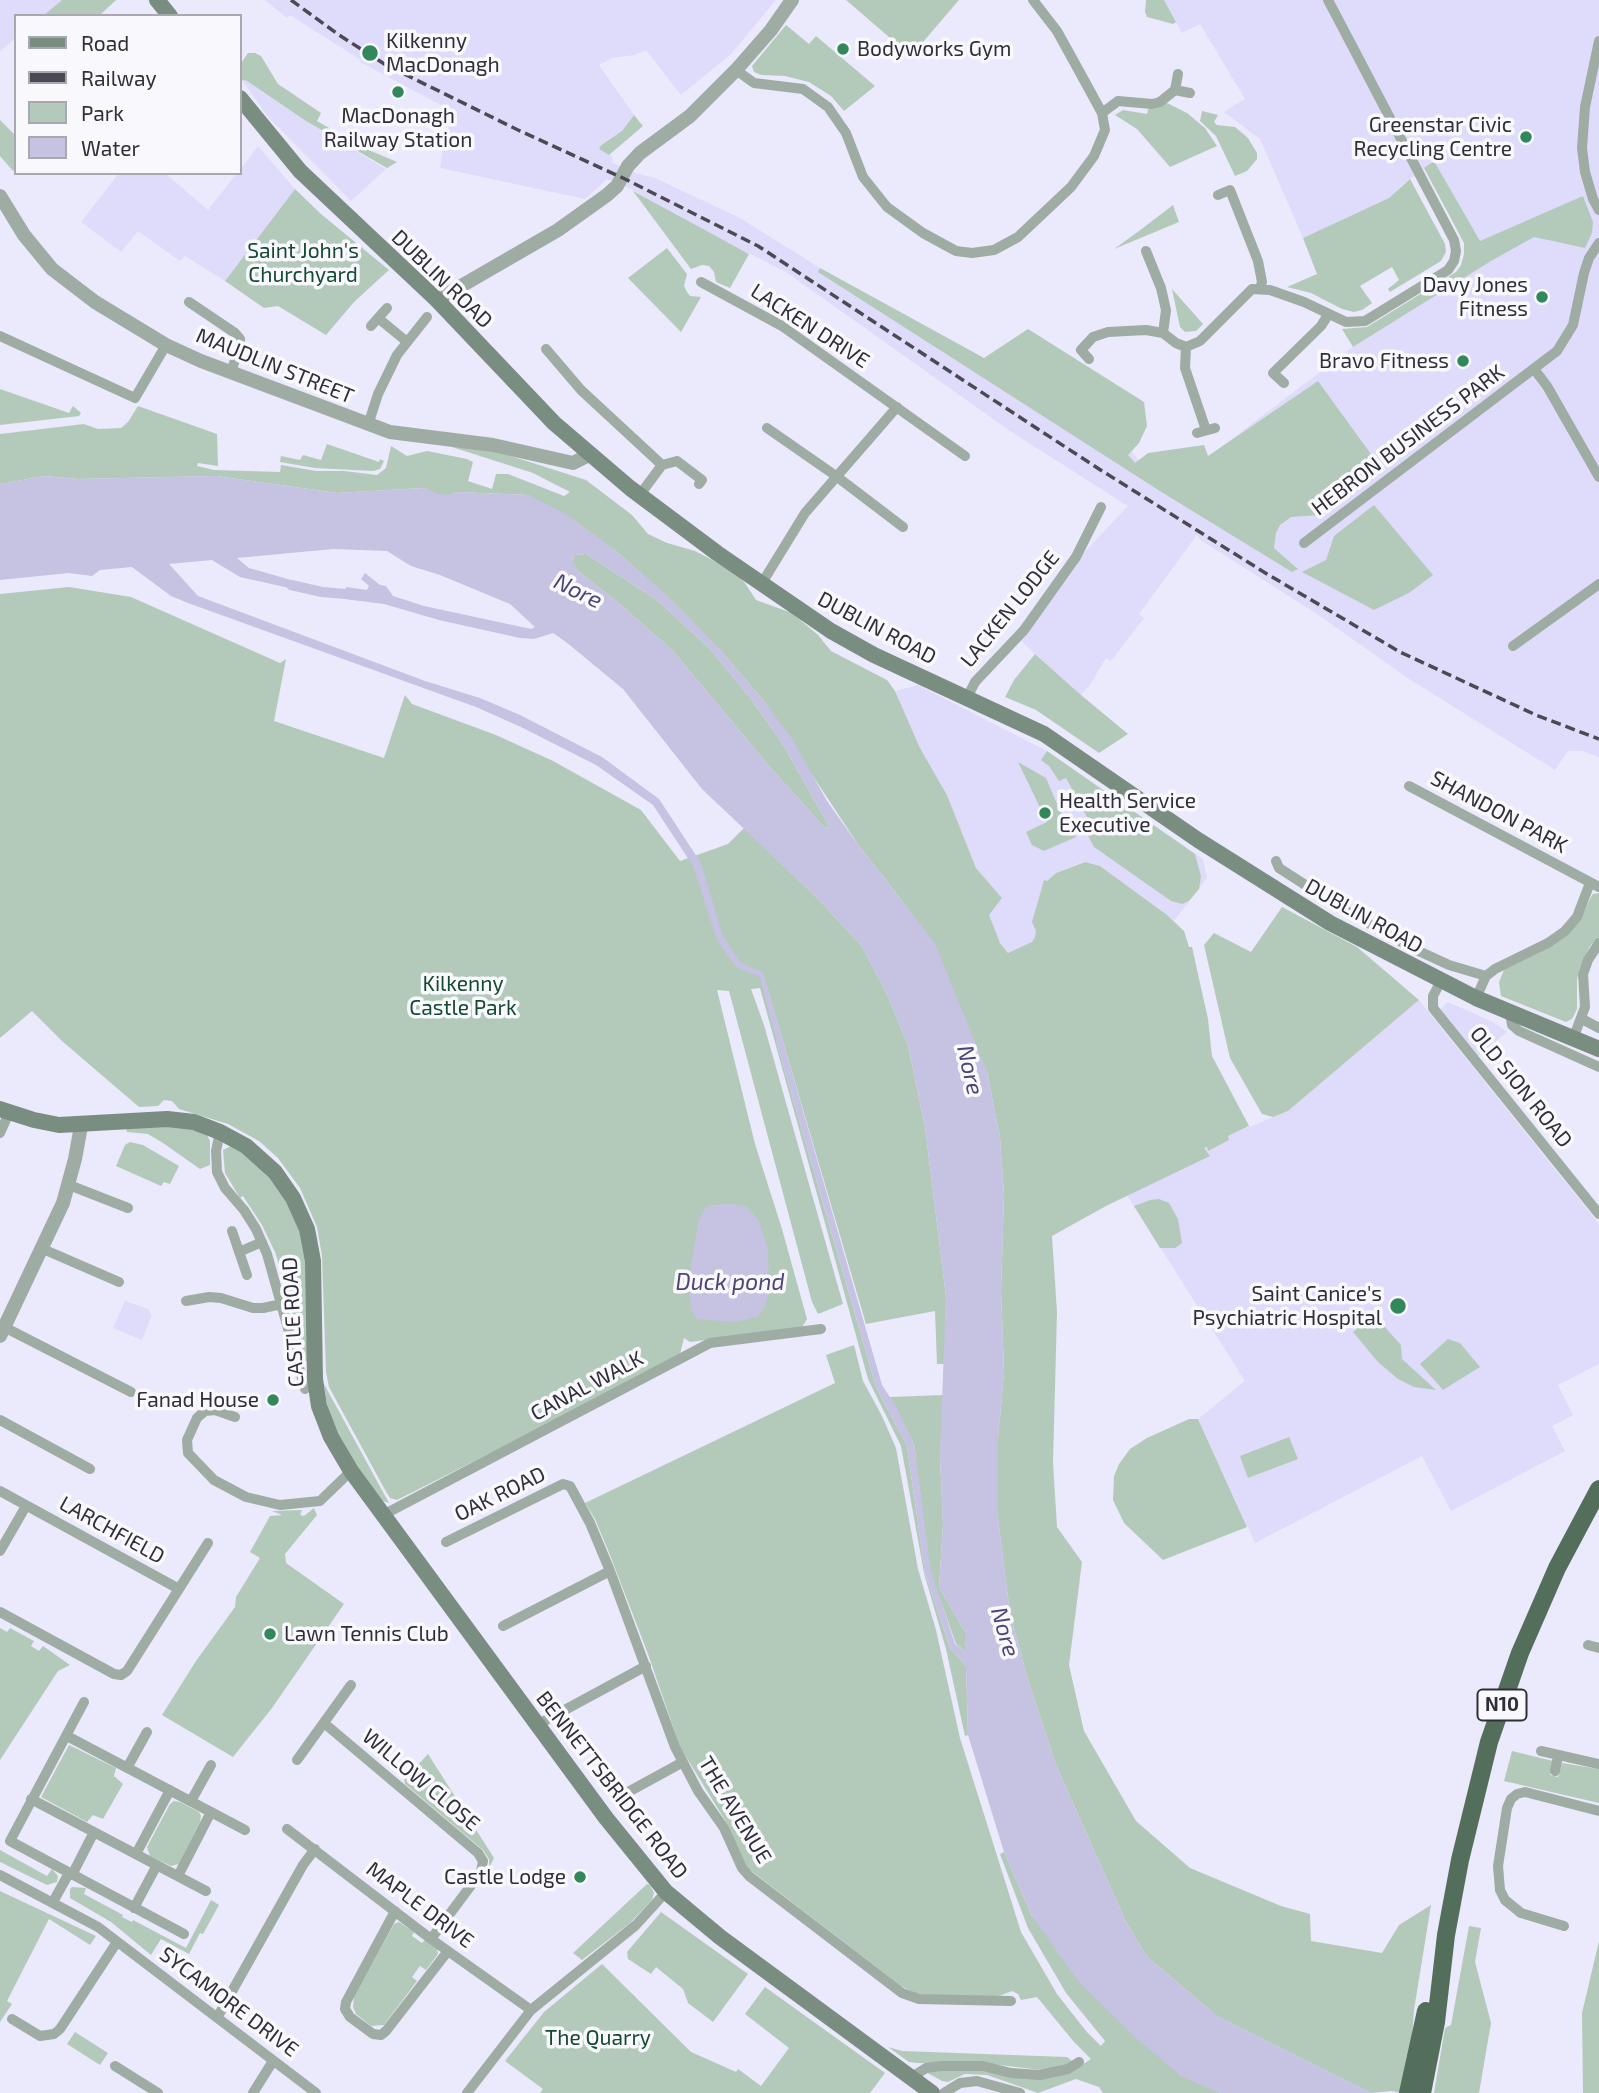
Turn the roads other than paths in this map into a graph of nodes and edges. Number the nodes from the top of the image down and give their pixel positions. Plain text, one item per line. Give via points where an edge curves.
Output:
1 (156, 0) edge
2 (792, 0) edge
3 (1033, 0) edge
4 (1328, 0) edge
5 (168, 14) edge
6 (1599, 41) edge
7 (736, 70) junction
8 (1178, 74) dead end
9 (1175, 90) junction
10 (1190, 93) dead end
11 (242, 100) edge
12 (1102, 113) junction
13 (1218, 195) dead end
14 (0, 196) edge
15 (1599, 210) edge
16 (1599, 243) edge
17 (1146, 251) dead end
18 (701, 282) dead end
19 (1260, 288) junction
20 (437, 300) junction
21 (189, 302) dead end
22 (387, 308) dead end
23 (1328, 314) junction
24 (426, 317) dead end
25 (1163, 333) junction
26 (0, 336) edge
27 (407, 341) junction
28 (166, 345) junction
29 (1186, 347) junction
30 (546, 349) dead end
31 (1089, 359) dead end
32 (1534, 369) junction
33 (231, 371) junction
34 (1284, 383) dead end
35 (897, 407) junction
36 (368, 425) junction
37 (767, 428) dead end
38 (1206, 430) dead end
39 (589, 455) junction
40 (965, 456) dead end
41 (662, 465) junction
42 (836, 476) junction
43 (1599, 477) edge
44 (699, 484) dead end
45 (639, 496) junction
46 (1101, 508) dead end
47 (903, 527) dead end
48 (1304, 543) dead end
49 (762, 583) junction
50 (1599, 584) edge
51 (1513, 646) dead end
52 (967, 698) junction
53 (1409, 786) dead end
54 (1276, 861) dead end
55 (1595, 885) edge
56 (1599, 943) edge
57 (1486, 975) junction
58 (1441, 981) junction
59 (1476, 998) junction
60 (1510, 1013) junction
61 (1582, 1019) junction
62 (1599, 1028) edge
63 (1573, 1039) junction
64 (1599, 1049) edge
65 (1599, 1067) edge
66 (4, 1111) edge
67 (81, 1126) junction
68 (220, 1132) junction
69 (0, 1133) edge
70 (69, 1185) junction
71 (128, 1208) dead end
72 (1599, 1214) edge
73 (232, 1231) dead end
74 (262, 1242) junction
75 (43, 1249) junction
76 (239, 1252) junction
77 (247, 1275) dead end
78 (120, 1282) dead end
79 (186, 1301) dead end
80 (282, 1304) junction
81 (821, 1329) dead end
82 (2, 1331) edge
83 (305, 1389) dead end
84 (131, 1391) dead end
85 (234, 1417) dead end
86 (0, 1420) edge
87 (90, 1468) dead end
88 (351, 1471) junction
89 (570, 1486) joint
90 (1599, 1489) edge
91 (0, 1491) edge
92 (26, 1506) junction
93 (383, 1515) junction
94 (446, 1542) dead end
95 (208, 1543) dead end
96 (0, 1551) edge
97 (610, 1571) junction
98 (178, 1589) junction
99 (0, 1612) edge
100 (503, 1626) dead end
101 (646, 1666) junction
102 (351, 1685) dead end
103 (84, 1702) dead end
104 (324, 1723) junction
105 (537, 1726) junction
106 (147, 1732) dead end
107 (67, 1736) junction
108 (1541, 1751) dead end
109 (1558, 1756) junction
110 (297, 1760) dead end
111 (683, 1762) junction
112 (1599, 1763) edge
113 (211, 1765) dead end
114 (127, 1768) junction
115 (1555, 1771) dead end
116 (170, 1790) junction
117 (619, 1797) dead end
118 (32, 1799) junction
119 (191, 1801) junction
120 (1599, 1811) edge
121 (211, 1812) junction
122 (287, 1829) dead end
123 (245, 1830) dead end
124 (94, 1832) junction
125 (315, 1849) junction
126 (136, 1854) junction
127 (157, 1865) junction
128 (70, 1874) junction
129 (0, 1875) edge
130 (177, 1876) junction
131 (206, 1891) dead end
132 (666, 1892) junction
133 (53, 1902) junction
134 (134, 1908) junction
135 (395, 1911) junction
136 (1564, 1926) dead end
137 (184, 1934) dead end
138 (431, 1939) junction
139 (117, 1942) junction
140 (448, 1951) junction
141 (1011, 2001) dead end
142 (531, 2010) junction
143 (217, 2018) junction
144 (12, 2019) dead end
145 (1430, 2021) junction
146 (274, 2061) junction
147 (1079, 2062) dead end
148 (115, 2066) dead end
149 (912, 2077) junction
150 (158, 2093) edge
151 (253, 2093) edge
152 (316, 2093) edge
153 (467, 2093) edge
154 (932, 2093) edge
155 (944, 2093) edge
156 (1020, 2093) edge
157 (1408, 2093) edge
158 (1422, 2093) edge

1 - 5 main road
2 - 7 street
3 - 12 street via 1057,31
4 - 23 street via 1457,251 1448,270 1365,321 1346,322
6 - 15 street via 1582,148
7 - 12 street via 754,83 803,89 816,96 838,119 863,177 887,207 956,251 972,253 994,250 1018,237 1070,187 1101,142 1105,130
7 - 20 street via 690,116 640,153 607,195 558,230
8 - 9 street
9 - 10 street
9 - 12 street via 1152,104 1118,101
11 - 20 main road, DUBLIN ROAD via 300,171
13 - 19 street via 1230,190 1258,261
14 - 28 street, MAUDLIN STREET via 52,269 95,302
16 - 32 street, HEBRON BUSINESS PARK via 1584,273 1569,335
17 - 25 street via 1166,310
18 - 35 street, LACKEN DRIVE via 782,326
19 - 23 street
19 - 29 street via 1252,289 1200,341
20 - 39 main road, DUBLIN ROAD
21 - 33 street via 240,339
22 - 27 street via 375,322
23 - 34 street via 1273,373
24 - 27 street
25 - 29 street
25 - 31 street via 1127,329 1093,337 1081,350
26 - 28 street via 135,398
27 - 36 street via 378,394
28 - 33 street, MAUDLIN STREET
29 - 38 street via 1185,368
30 - 41 street via 581,390
32 - 43 street, HEBRON BUSINESS PARK
32 - 48 street, HEBRON BUSINESS PARK
33 - 36 street, MAUDLIN STREET
35 - 40 street, LACKEN DRIVE
35 - 42 street
36 - 39 street, MAUDLIN STREET via 572,463
37 - 42 street
39 - 45 main road, DUBLIN ROAD
41 - 44 street via 677,461 702,480
41 - 45 street
42 - 47 street
42 - 49 street via 805,513
45 - 49 main road, DUBLIN ROAD
46 - 52 street, LACKEN LODGE via 1076,557 1024,630 975,682
49 - 52 main road, DUBLIN ROAD via 850,642
50 - 51 street
52 - 58 main road, DUBLIN ROAD via 1044,734 1198,840 1330,923
53 - 55 street, SHANDON PARK
54 - 57 street via 1279,868 1338,906 1410,947
55 - 57 street, SHANDON PARK via 1565,930
56 - 61 street via 1583,974
57 - 59 street
58 - 59 main road, DUBLIN ROAD
58 - 72 street, OLD SION ROAD via 1433,1008
59 - 60 main road, DUBLIN ROAD
60 - 63 main road, DUBLIN ROAD
60 - 65 street via 1512,1025 1519,1031
61 - 62 street
61 - 63 street
63 - 64 main road, DUBLIN ROAD
66 - 67 main road, CASTLE ROAD
66 - 69 street
67 - 68 main road, CASTLE ROAD via 167,1119 194,1122
67 - 70 street
68 - 74 street via 217,1172
68 - 88 main road, CASTLE ROAD via 246,1146 275,1172 307,1229 313,1261 315,1379 331,1437
70 - 71 street
70 - 75 street
73 - 76 street
74 - 76 street
74 - 80 street
75 - 78 street
75 - 82 street
76 - 77 street
79 - 80 street via 221,1298 253,1308
80 - 83 street
81 - 93 street, CANAL WALK via 710,1343
82 - 84 street
85 - 88 street via 205,1410 187,1440 188,1452 214,1480 246,1497 280,1505 320,1501
86 - 87 street
88 - 93 main road, BENNETTSBRIDGE ROAD
89 - 94 street, OAK ROAD via 563,1485
89 - 97 street, THE AVENUE
90 - 145 highway, N10 via 1520,1653 1489,1742 1429,1992
91 - 92 street, LARCHFIELD
92 - 96 street, LARCHFIELD
92 - 98 street, LARCHFIELD
93 - 105 main road, BENNETTSBRIDGE ROAD
95 - 98 street, LARCHFIELD
97 - 100 street
97 - 101 street, THE AVENUE
98 - 99 street, LARCHFIELD via 121,1675
101 - 105 street
101 - 111 street, THE AVENUE
102 - 104 street
103 - 107 street
104 - 110 street
104 - 138 street, WILLOW CLOSE via 483,1861 481,1872
105 - 132 main road, BENNETTSBRIDGE ROAD
106 - 114 street
107 - 114 street
107 - 118 street
108 - 109 street
109 - 112 street
109 - 115 street
111 - 117 street
111 - 141 street, THE AVENUE via 749,1876 902,1993 919,1999
113 - 119 street
114 - 116 street
116 - 119 street
116 - 126 street
118 - 124 street
118 - 128 street via 10,1841
119 - 121 street
120 - 136 street via 1525,1792 1517,1794 1507,1808 1498,1866 1500,1890 1512,1908
121 - 123 street
121 - 130 street
122 - 125 street, MAPLE DRIVE
124 - 126 street
124 - 128 street
125 - 135 street, MAPLE DRIVE
125 - 143 street
126 - 127 street
127 - 130 street
127 - 134 street
128 - 133 street
128 - 134 street
129 - 133 street
130 - 131 street
132 - 142 street via 636,1925
132 - 149 main road, BENNETTSBRIDGE ROAD via 720,1937
133 - 139 street
134 - 137 street
135 - 138 street, MAPLE DRIVE
135 - 140 street via 346,2002 350,2017 381,2035
138 - 140 street, MAPLE DRIVE
139 - 143 street, SYCAMORE DRIVE
139 - 144 street via 54,2034 40,2036
140 - 142 street, MAPLE DRIVE
142 - 153 street
143 - 146 street, SYCAMORE DRIVE
145 - 157 highway, N10
145 - 158 highway, N10
146 - 151 street
146 - 152 street, SYCAMORE DRIVE
147 - 149 street via 1040,2075 983,2066 941,2066
148 - 150 street
149 - 154 main road, BENNETTSBRIDGE ROAD
155 - 156 street via 969,2081

